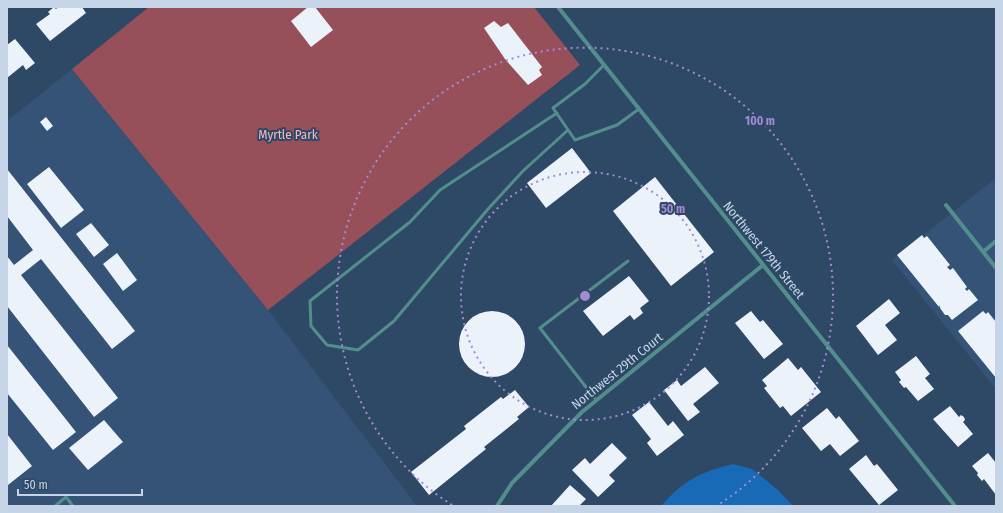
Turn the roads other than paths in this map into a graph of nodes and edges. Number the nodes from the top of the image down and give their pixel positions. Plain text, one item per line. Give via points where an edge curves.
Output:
1 (558, 7) edge
2 (604, 65) junction
3 (639, 109) junction
4 (557, 114) junction
5 (568, 130) junction
6 (946, 205) dead end
7 (996, 241) edge
8 (983, 252) junction
9 (628, 261) dead end
10 (764, 265) junction
11 (996, 268) edge
12 (596, 400) junction
13 (55, 506) edge
14 (73, 506) edge
15 (497, 506) edge
16 (955, 506) edge

1 - 2 street, Northwest 179th Street
2 - 3 street, Northwest 179th Street
2 - 4 lane via 585,84 553,108
3 - 5 lane via 617,125 575,140
3 - 10 street, Northwest 179th Street
4 - 5 lane
4 - 5 lane via 440,190 410,222 310,301 311,326 327,345 358,350 394,321 488,209 523,171
6 - 8 street
7 - 8 street
8 - 11 street
9 - 12 lane via 540,328
10 - 12 street, Northwest 29th Court
10 - 16 street, Northwest 179th Street
12 - 15 street, Northwest 29th Court via 512,483
13 - 14 lane via 66,497

